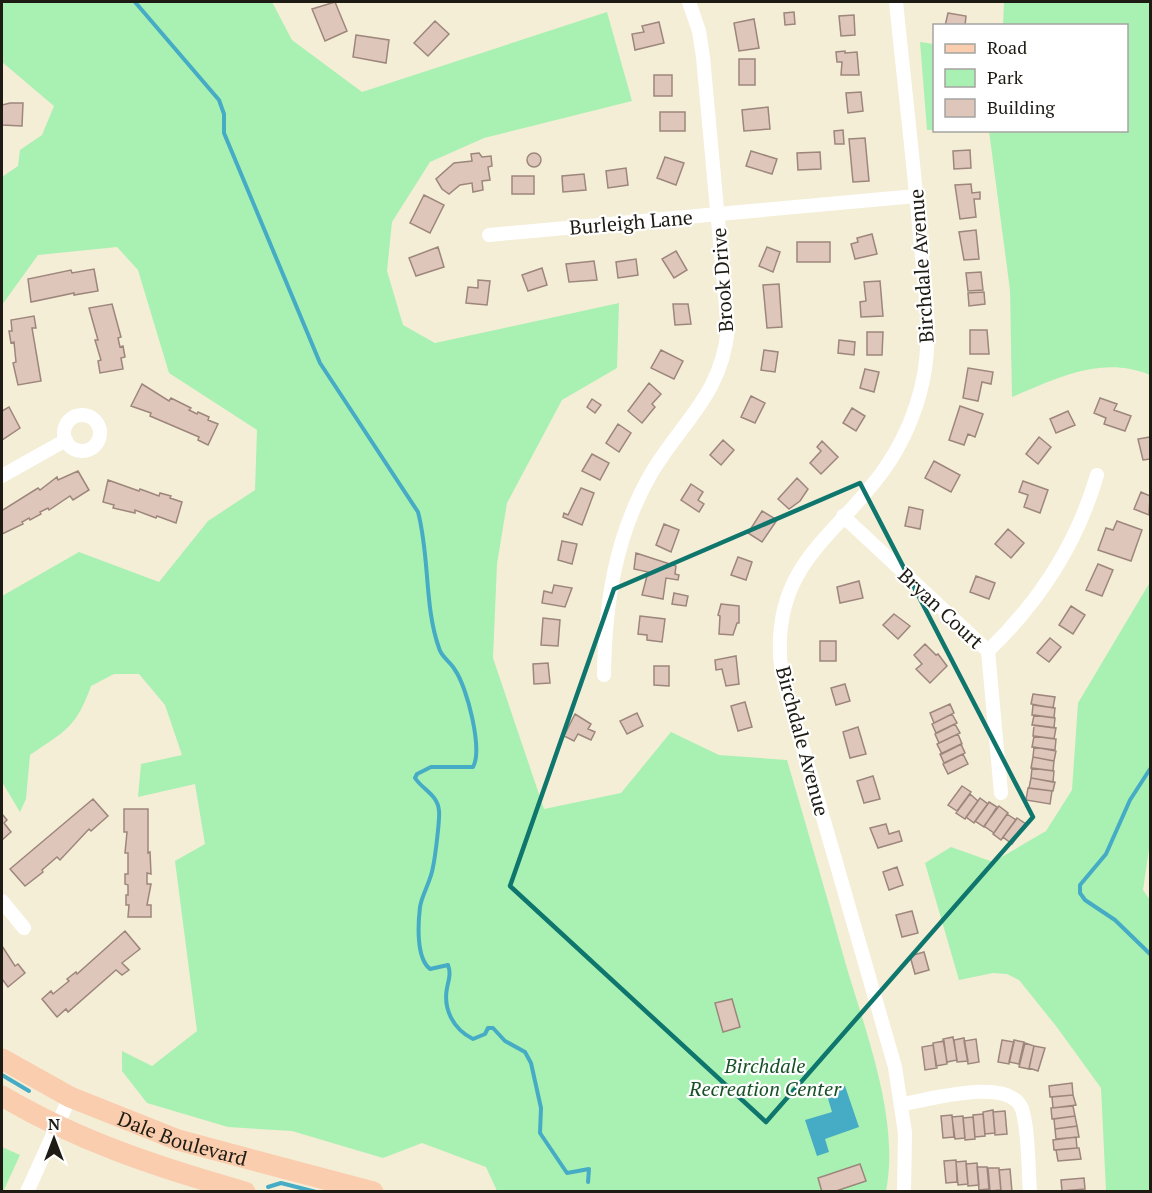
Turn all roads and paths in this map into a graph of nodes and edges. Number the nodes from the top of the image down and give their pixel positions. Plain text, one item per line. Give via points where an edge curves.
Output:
1 (689, 2) edge
2 (896, 2) edge
3 (916, 196) junction
4 (717, 214) junction
5 (489, 236) dead end
6 (66, 440) dead end
7 (1096, 475) dead end
8 (2, 476) edge
9 (843, 516) junction
10 (988, 651) junction
11 (604, 675) dead end
12 (1001, 794) dead end
13 (2, 901) edge
14 (24, 928) dead end
15 (2, 1059) edge
16 (2, 1096) edge
17 (70, 1097) junction
18 (902, 1104) junction
19 (56, 1126) junction
20 (27, 1191) edge
21 (245, 1191) edge
22 (373, 1191) edge
23 (904, 1191) edge
24 (1030, 1191) edge

1 - 4 street, Brook Drive via 703,57
2 - 3 street, Birchdale Avenue
3 - 4 street, Burleigh Lane
3 - 9 street, Birchdale Avenue via 928,325 923,379 899,446
4 - 5 street, Burleigh Lane
4 - 11 street, Brook Drive via 728,329 723,361 706,398 651,474 622,538 608,594
6 - 8 street
7 - 10 street via 1081,522 1049,580 1030,607
9 - 10 street, Bryan Court
9 - 18 street, Birchdale Avenue via 815,547 792,585 780,635 780,665 884,1026
10 - 12 street, Bryan Court
13 - 14 street
15 - 17 main road, Dale Boulevard
16 - 19 main road, Dale Boulevard
17 - 19 street
17 - 22 main road, Dale Boulevard via 178,1140
18 - 23 street, Birchdale Avenue
18 - 24 street via 991,1090 1012,1097 1023,1111
19 - 20 street
19 - 21 main road, Dale Boulevard via 129,1156

